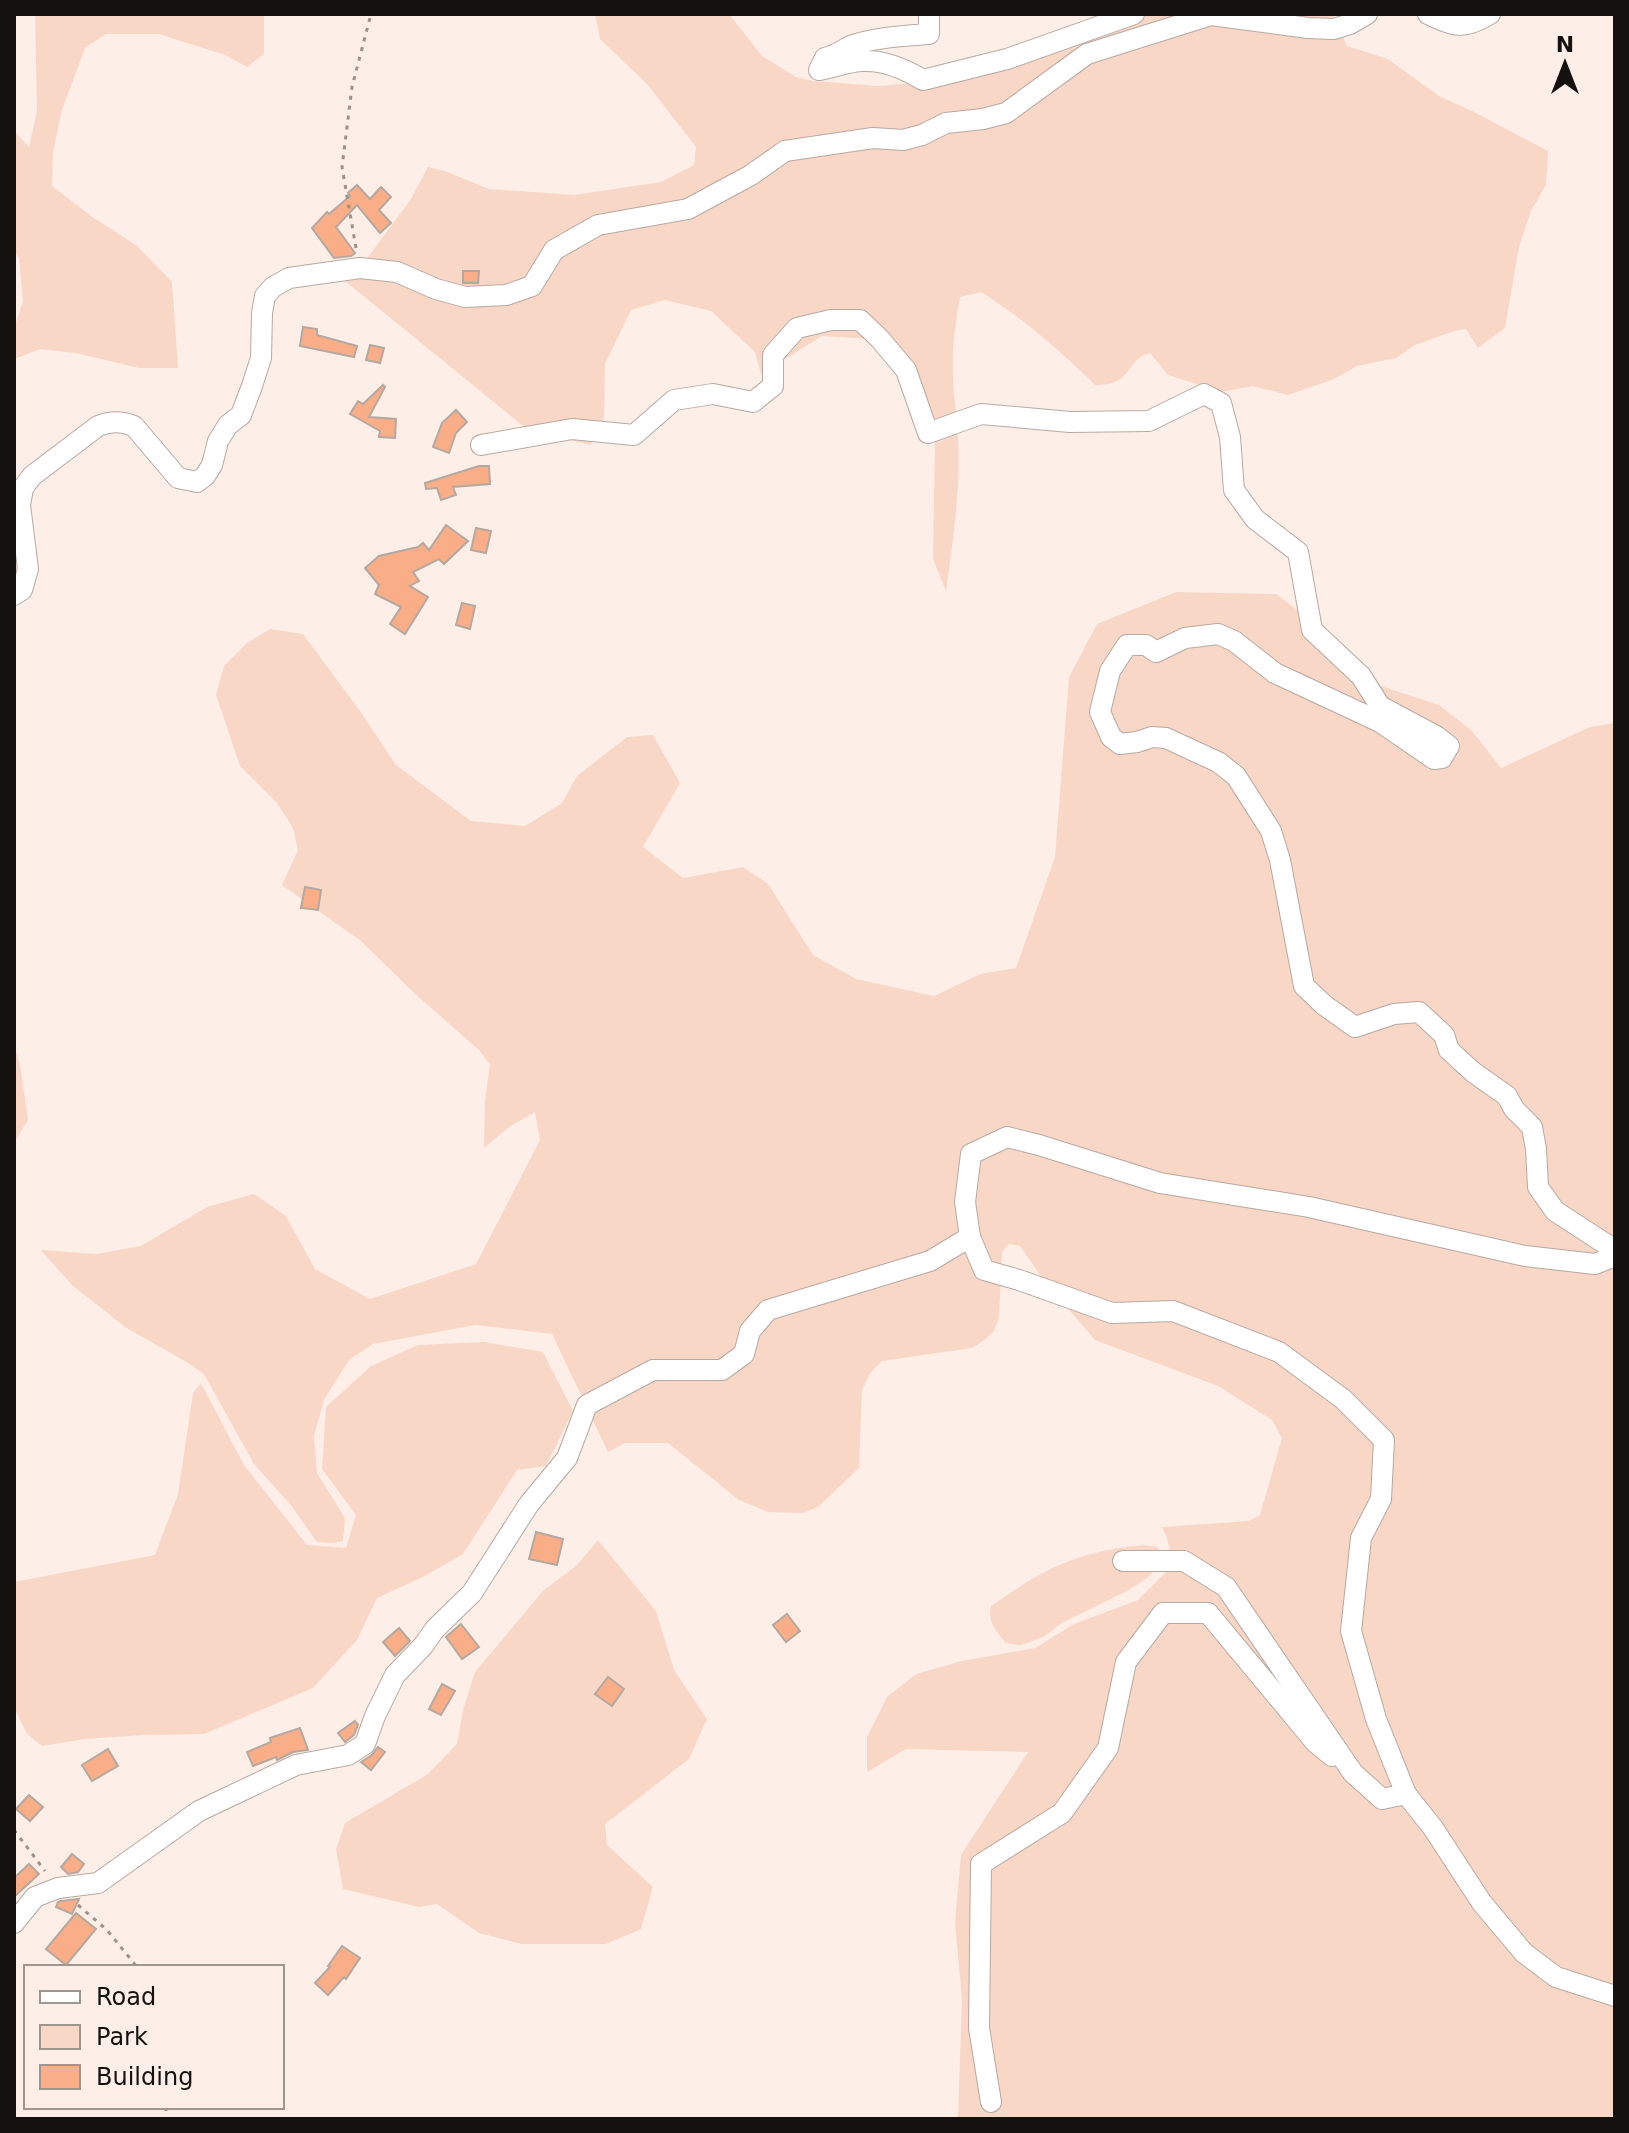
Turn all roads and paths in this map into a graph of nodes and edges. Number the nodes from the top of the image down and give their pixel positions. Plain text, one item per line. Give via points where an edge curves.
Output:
1 (371, 14) edge
2 (929, 14) edge
3 (1134, 14) edge
4 (1367, 14) edge
5 (1428, 14) edge
6 (1490, 14) edge
7 (1209, 15) edge
8 (360, 268) junction
9 (481, 445) dead end
10 (14, 595) edge
11 (970, 1237) junction
12 (1615, 1253) edge
13 (1123, 1561) dead end
14 (1353, 1773) junction
15 (1406, 1794) junction
16 (14, 1923) edge
17 (1615, 1996) edge
18 (991, 2102) dead end

1 - 8 path via 352,87 342,167
2 - 3 street via 929,34 850,46 825,58 819,70 861,60 906,70 923,80 1007,59
4 - 7 street via 1334,29
5 - 6 street via 1462,27
7 - 8 street via 1087,54 1006,113 946,123 903,140 873,138 785,151 688,209 598,225 554,250 532,286 506,295 465,297 397,272
8 - 10 street via 289,278 265,296 261,358 252,386 241,415 228,425 212,465 197,482 178,478 134,426 110,421 32,476 20,505 28,569 22,590
9 - 12 street via 572,429 634,435 674,400 713,394 753,402 773,386 773,355 797,328 831,320 860,320 879,338 906,370 928,433 981,414 1070,422 1149,421 1204,394 1221,403 1234,490 1255,519 1298,552 1312,630 1361,676 1380,706 1449,746 1442,758 1434,759 1380,722 1275,673 1218,634 1185,638 1156,652 1146,645 1127,645 1110,671 1100,712 1111,737 1120,744 1166,738 1236,776 1271,831 1304,986 1355,1027 1419,1012 1444,1035 1449,1050 1507,1096 1532,1127 1538,1187 1555,1211
11 - 12 street via 965,1202 971,1154 1007,1137 1160,1183 1309,1207 1525,1256 1595,1264
11 - 15 street via 984,1270 1112,1313 1173,1311 1279,1352 1343,1399 1384,1440 1381,1499 1361,1538 1351,1631 1376,1719
11 - 16 street via 930,1261 768,1310 750,1331 744,1354 722,1370 653,1370 587,1405 567,1458 529,1504 472,1593 395,1675 365,1744 348,1755 296,1765 199,1811 98,1883 35,1897
13 - 14 street via 1184,1561 1226,1587
14 - 15 street via 1382,1799
14 - 18 street via 1316,1743 1208,1613 1163,1613 1126,1662 1108,1748 1062,1813 981,1864 979,2028
15 - 17 street via 1524,1953 1556,1977

